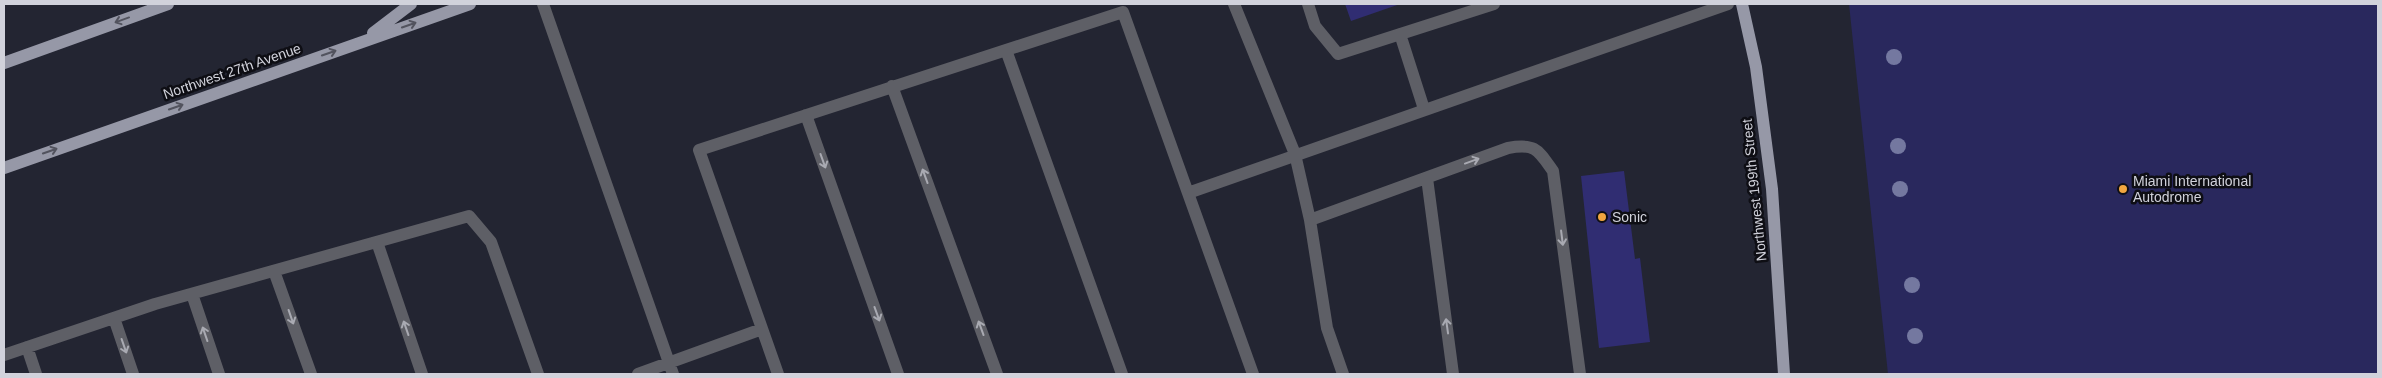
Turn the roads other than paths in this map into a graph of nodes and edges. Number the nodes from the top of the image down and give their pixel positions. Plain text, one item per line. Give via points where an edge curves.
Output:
1 (168, 4) edge
2 (411, 4) edge
3 (470, 4) edge
4 (543, 4) edge
5 (1234, 4) edge
6 (1308, 4) edge
7 (1494, 4) edge
8 (1728, 4) edge
9 (1742, 4) edge
10 (1400, 34) junction
11 (363, 41) junction
12 (1006, 50) junction
13 (4, 63) edge
14 (892, 86) junction
15 (1424, 109) junction
16 (806, 115) junction
17 (1295, 154) junction
18 (4, 168) edge
19 (1427, 178) junction
20 (1188, 193) junction
21 (1310, 220) junction
22 (377, 242) junction
23 (274, 271) junction
24 (192, 294) junction
25 (114, 318) junction
26 (762, 329) junction
27 (27, 347) junction
28 (4, 355) edge
29 (671, 368) edge
30 (36, 374) edge
31 (134, 374) edge
32 (219, 374) edge
33 (311, 374) edge
34 (422, 374) edge
35 (538, 374) edge
36 (638, 374) edge
37 (778, 374) edge
38 (898, 374) edge
39 (997, 374) edge
40 (1122, 374) edge
41 (1253, 374) edge
42 (1343, 374) edge
43 (1453, 374) edge
44 (1580, 374) edge
45 (1784, 374) edge

1 -> 13 main road
2 - 11 main road
11 -> 3 main road, Northwest 27th Avenue
4 - 29 lane
5 - 17 lane
6 - 10 lane via 1315,26 1338,54
7 - 10 lane
8 - 15 lane
9 - 45 main road, Northwest 199th Street via 1756,67 1772,189
10 - 15 lane
18 -> 11 main road, Northwest 27th Avenue
12 - 14 lane
12 - 20 lane via 1123,12
12 - 40 lane
14 - 16 lane
39 -> 14 lane
15 - 17 lane
16 - 26 lane via 699,150
16 -> 38 lane
17 - 20 lane
17 - 21 lane
19 - 21 lane
43 -> 19 lane
19 -> 44 lane via 1508,148 1524,145 1538,151 1553,171
20 - 41 lane
21 - 42 lane via 1327,328
22 - 23 lane
34 -> 22 lane
22 - 35 lane via 469,216 491,242
23 - 24 lane
23 -> 33 lane
24 - 25 lane
32 -> 24 lane
25 - 27 lane
25 -> 31 lane
26 - 29 lane
26 - 37 lane
27 - 28 lane
27 - 30 lane
29 - 36 lane

